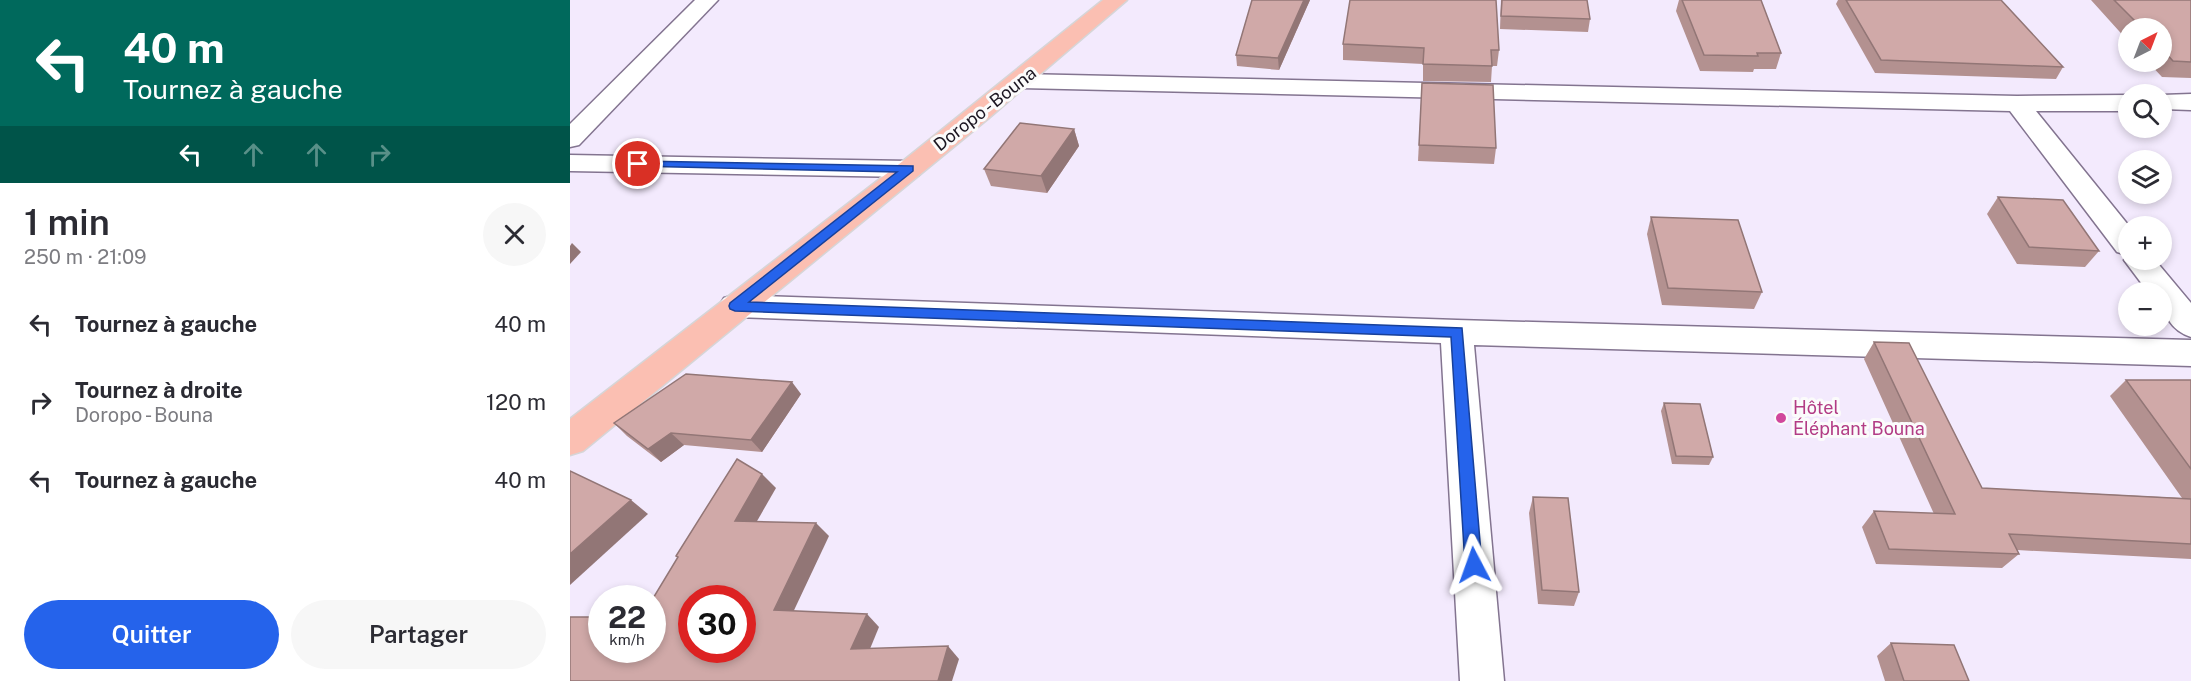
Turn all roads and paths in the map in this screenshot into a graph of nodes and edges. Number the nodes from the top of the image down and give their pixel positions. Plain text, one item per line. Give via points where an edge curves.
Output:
1 (707, 0) edge
2 (1116, 0) edge
3 (1021, 81) junction
4 (2172, 102) edge
5 (2191, 102) edge
6 (2118, 103) edge
7 (2017, 104) junction
8 (570, 139) edge
9 (570, 163) edge
10 (909, 169) junction
11 (2118, 233) edge
12 (2147, 270) edge
13 (735, 306) junction
14 (2191, 325) edge
15 (1457, 332) junction
16 (2191, 353) edge
17 (570, 440) edge
18 (1482, 681) edge

1 - 8 street
2 - 3 main road, Doropo - Bouna
3 - 7 street
3 - 10 main road, Doropo - Bouna
4 - 5 street
6 - 7 street
7 - 11 street
9 - 10 street
10 - 13 main road, Doropo - Bouna
12 - 14 street
13 - 15 street
13 - 17 main road, Doropo - Bouna
15 - 16 street
15 - 18 street

